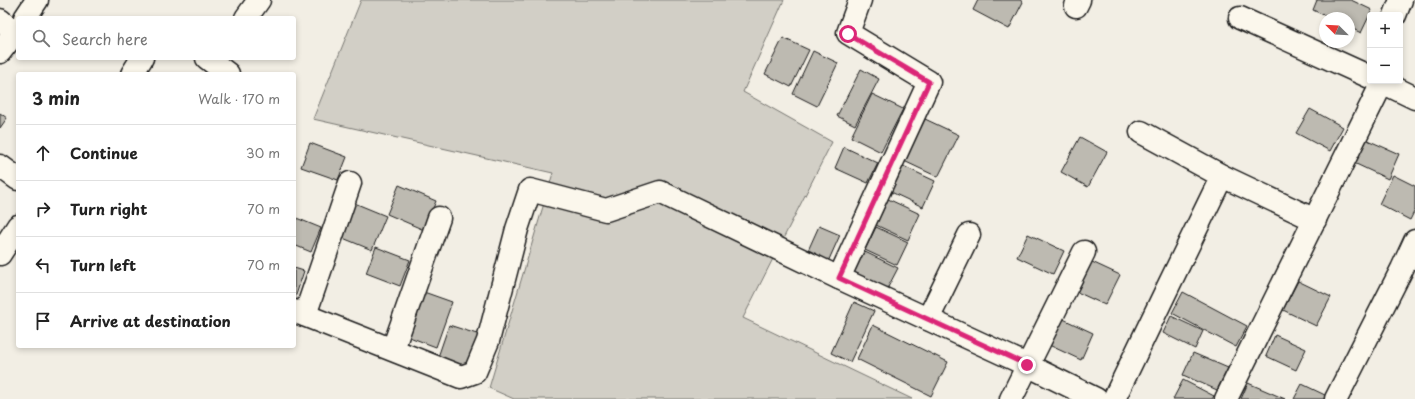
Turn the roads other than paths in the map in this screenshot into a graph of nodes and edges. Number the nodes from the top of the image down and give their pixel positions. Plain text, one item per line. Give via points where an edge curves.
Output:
1 (37, 0) edge
2 (259, 0) edge
3 (860, 0) edge
4 (1401, 0) edge
5 (1396, 12) edge
6 (23, 16) edge
7 (247, 16) edge
8 (1240, 18) dead end
9 (15, 25) edge
10 (0, 52) edge
11 (141, 60) edge
12 (133, 72) edge
13 (1367, 75) edge
14 (1377, 84) edge
15 (1387, 84) edge
16 (1415, 98) edge
17 (1141, 132) dead end
18 (0, 166) edge
19 (1222, 176) junction
20 (16, 178) edge
21 (350, 183) dead end
22 (439, 218) dead end
23 (1315, 220) junction
24 (16, 229) edge
25 (969, 235) dead end
26 (1415, 241) edge
27 (1084, 252) dead end
28 (0, 254) edge
29 (839, 278) junction
30 (300, 313) edge
31 (928, 319) junction
32 (393, 349) junction
33 (1027, 365) junction
34 (1011, 399) edge
35 (1096, 399) edge
36 (1114, 399) edge
37 (1226, 399) edge
38 (1336, 399) edge

1 - 6 street
2 - 7 street
3 - 29 street via 848,34 929,82
4 - 5 street
8 - 13 street
9 - 10 street
11 - 12 street
14 - 23 street
15 - 16 street
17 - 19 street
18 - 20 street
19 - 23 street
19 - 36 street
21 - 30 street
22 - 32 street
23 - 37 street
24 - 28 street
25 - 31 street
26 - 38 street
27 - 33 street
29 - 31 street
29 - 32 street via 660,192 606,210 530,190 517,229 488,341 475,372 460,377
30 - 32 street
31 - 33 street
33 - 34 street
33 - 35 street

